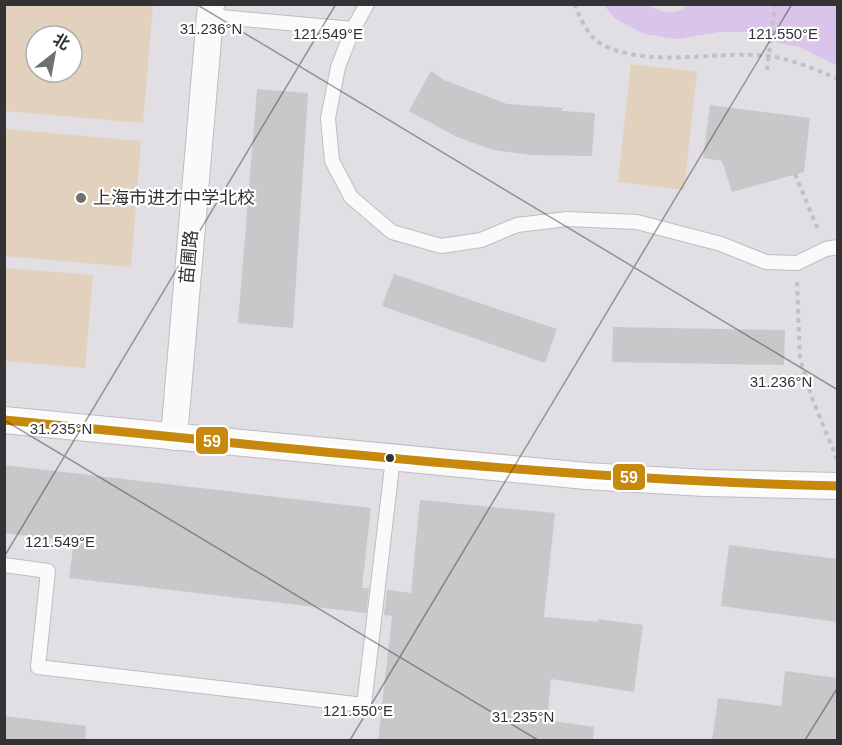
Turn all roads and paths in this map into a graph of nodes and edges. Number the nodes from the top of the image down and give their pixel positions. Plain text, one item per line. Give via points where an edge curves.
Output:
1 (368, 4) edge
2 (574, 4) edge
3 (775, 4) edge
4 (210, 10) edge
5 (353, 29) junction
6 (768, 56) junction
7 (767, 70) dead end
8 (837, 79) edge
9 (795, 174) dead end
10 (832, 248) edge
11 (796, 263) junction
12 (4, 420) edge
13 (174, 437) junction
14 (393, 458) junction
15 (837, 459) edge
16 (837, 486) edge
17 (4, 565) edge

1 - 5 lane
2 - 6 path via 583,26 602,44 631,53 681,58 719,54
3 - 6 path
4 - 5 lane
4 - 13 street, 苗圃路
5 - 11 lane via 338,67 328,117 332,161 351,197 392,232 441,246 481,240 517,225 567,219 637,222 721,244 766,262
6 - 7 path
6 - 8 path via 801,63
9 - 10 path
10 - 11 lane
11 - 15 path via 800,359
12 - 13 street
13 - 14 street
14 - 16 street via 597,477
14 - 17 lane via 364,705 38,667 48,570

